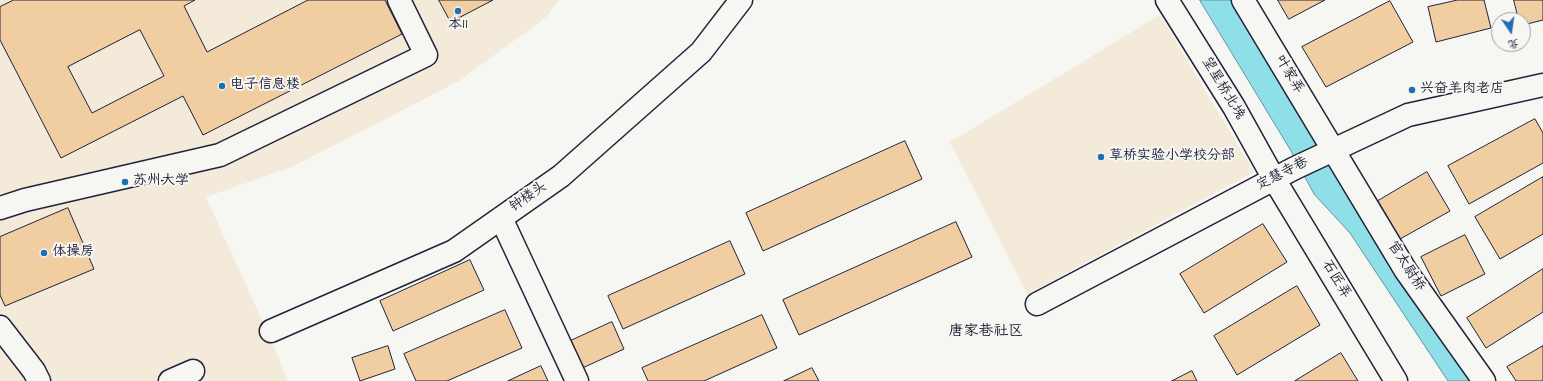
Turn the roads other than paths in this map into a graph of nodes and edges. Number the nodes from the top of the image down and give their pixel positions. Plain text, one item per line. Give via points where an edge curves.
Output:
1 (399, 0) edge
2 (741, 0) edge
3 (1167, 0) edge
4 (1243, 0) edge
5 (1543, 85) edge
6 (1329, 152) junction
7 (1274, 179) junction
8 (0, 208) edge
9 (501, 218) junction
10 (1037, 304) dead end
11 (0, 327) edge
12 (271, 331) dead end
13 (193, 371) dead end
14 (39, 381) edge
15 (170, 381) edge
16 (578, 381) edge
17 (1396, 381) edge
18 (1484, 381) edge

1 - 8 street via 426,55 220,155
2 - 9 street, 钟楼头 via 701,52 561,176
3 - 7 street, 望星桥北堍 via 1234,107
4 - 6 street, 叶家弄
5 - 6 street, 定慧寺巷 via 1408,116
6 - 7 street, 定慧寺巷
6 - 18 street, 官太尉桥 via 1406,272
7 - 10 street, 定慧寺巷
7 - 17 street, 石匠弄
9 - 12 street, 钟楼头 via 454,251
9 - 16 street
11 - 14 street
13 - 15 street

